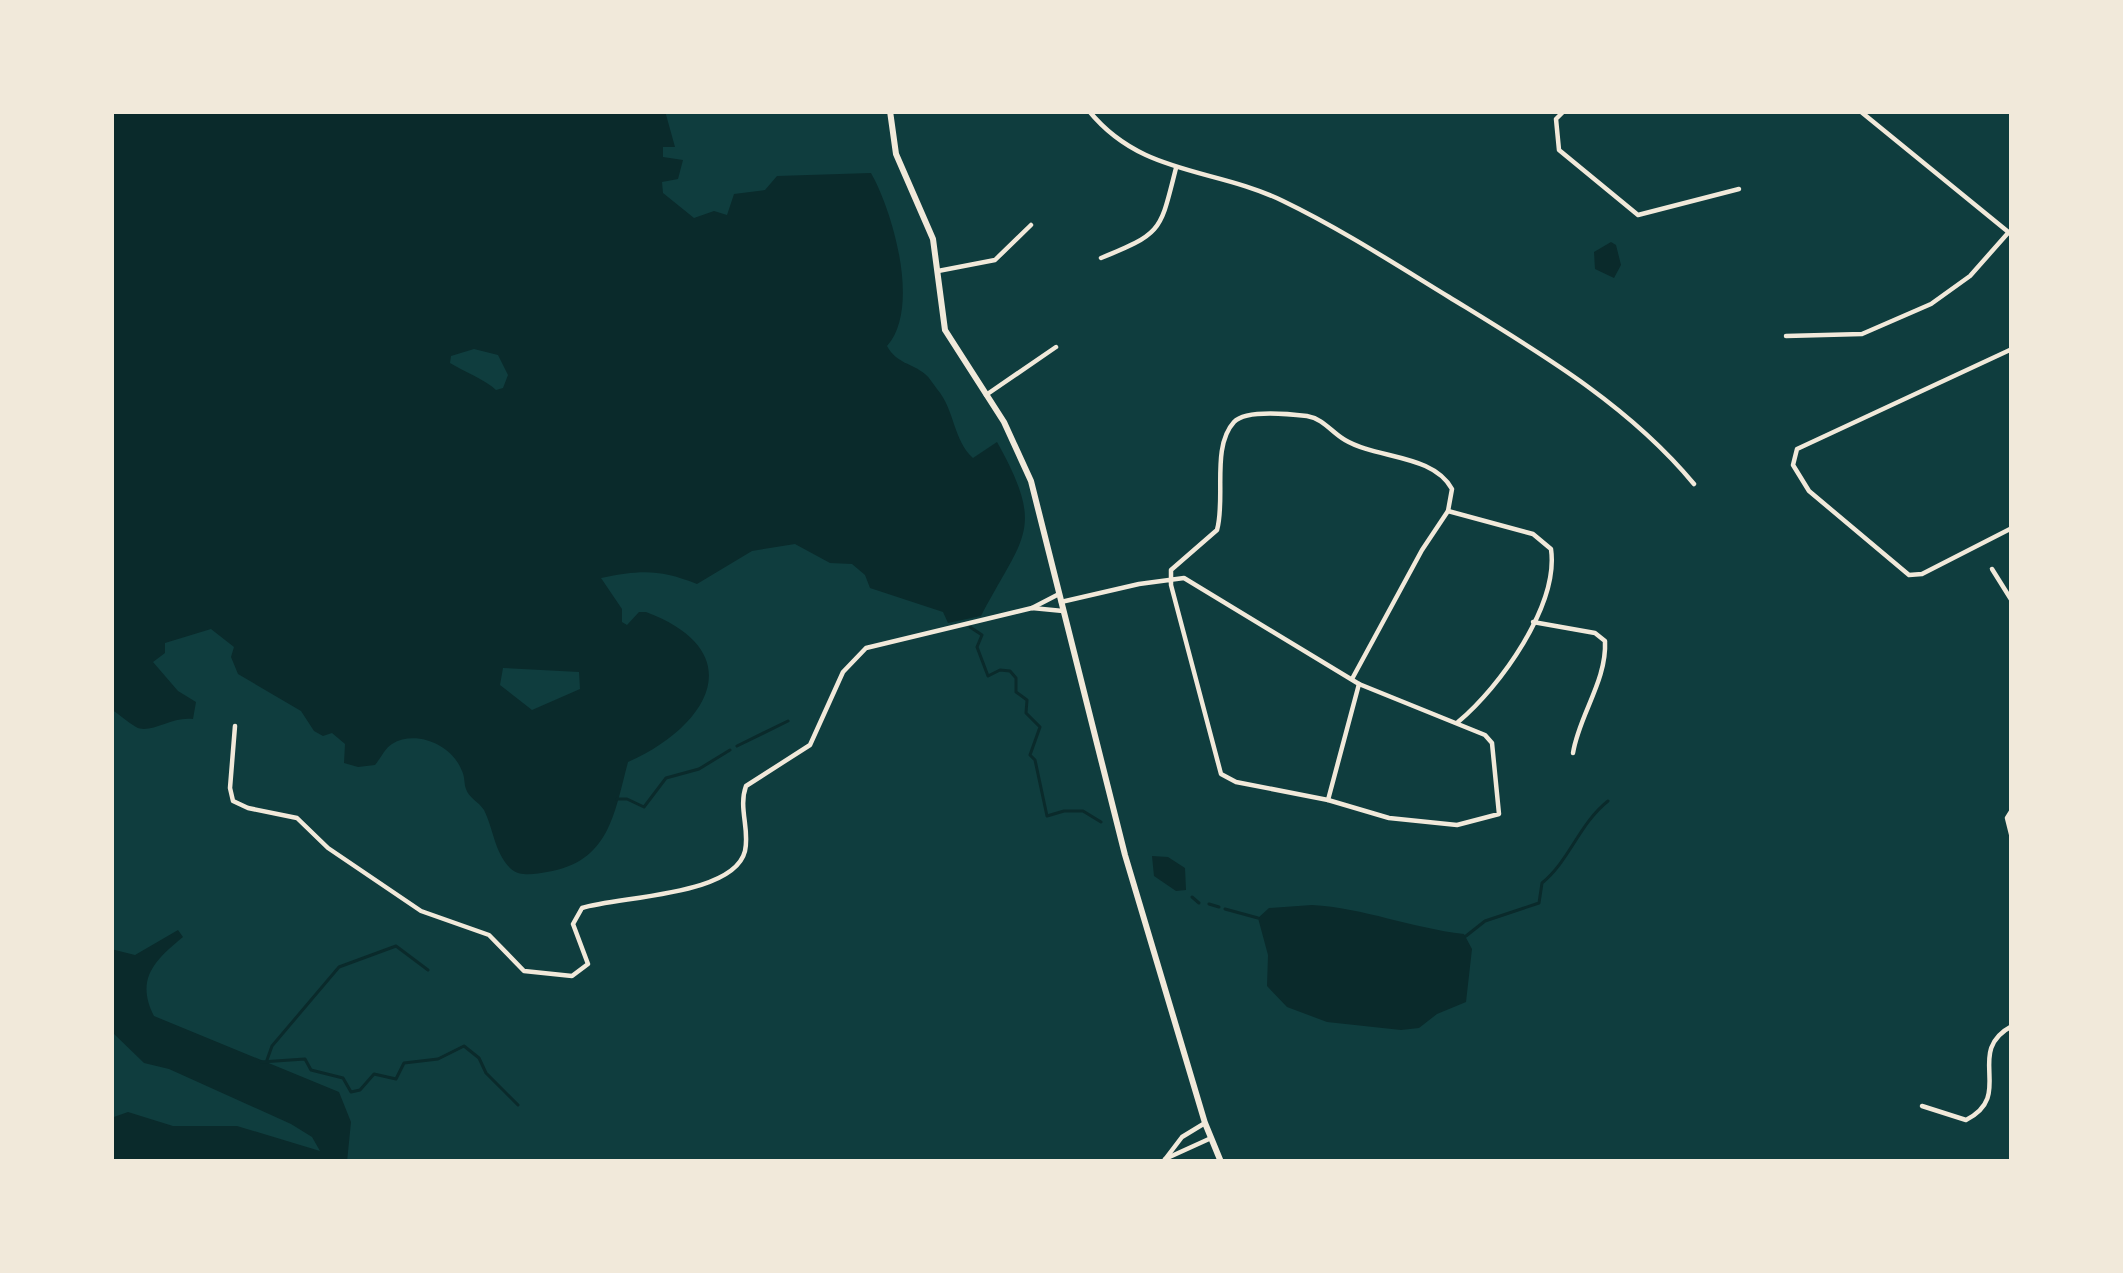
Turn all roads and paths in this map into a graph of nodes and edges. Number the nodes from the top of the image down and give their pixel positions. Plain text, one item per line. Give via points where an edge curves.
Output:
1 (890, 111) edge
2 (1089, 111) edge
3 (1564, 111) edge
4 (1860, 111) edge
5 (1176, 168) junction
6 (1739, 189) dead end
7 (1030, 225) dead end
8 (2010, 234) edge
9 (1101, 258) dead end
10 (938, 272) junction
11 (1786, 336) dead end
12 (1056, 346) dead end
13 (2012, 349) edge
14 (986, 395) junction
15 (1694, 484) dead end
16 (1448, 512) junction
17 (2012, 528) edge
18 (1992, 569) dead end
19 (1170, 578) junction
20 (2012, 601) edge
21 (1061, 602) junction
22 (1032, 608) junction
23 (1533, 622) junction
24 (1352, 679) junction
25 (1359, 684) junction
26 (1458, 722) junction
27 (236, 726) dead end
28 (1573, 753) dead end
29 (1328, 800) junction
30 (2012, 810) edge
31 (2012, 838) edge
32 (2012, 1026) edge
33 (1922, 1106) dead end
34 (1205, 1123) junction
35 (1211, 1139) junction
36 (1164, 1160) edge
37 (1221, 1162) edge

1 - 10 main road via 896,154 929,226
2 - 5 street via 1127,148
3 - 6 street via 1556,119 1559,150 1638,215
4 - 8 street
5 - 9 street via 1162,224 1144,241
5 - 15 street via 1281,200 1497,326 1594,390
7 - 10 street via 995,260
8 - 11 street via 1931,304 1862,334
10 - 14 main road via 945,330
12 - 14 street
13 - 17 street via 1797,449 1793,465 1809,491 1910,575
14 - 21 main road via 1026,468
16 - 19 street via 1452,489 1440,472 1350,443 1307,416 1241,416 1227,437 1217,530 1175,564
16 - 23 street via 1533,534 1551,548 1550,590
16 - 24 street
18 - 20 street
19 - 21 street
19 - 24 street via 1195,584
19 - 29 street via 1222,774
21 - 22 street
21 - 22 street
21 - 34 main road
22 - 27 street via 866,648 843,672 810,745 746,786 745,852 734,870 582,908 573,924 588,964 572,976 524,971 489,935 421,911 298,818 233,801
23 - 26 street via 1490,692
23 - 28 street via 1605,641
24 - 25 street
25 - 26 street
25 - 29 street
26 - 29 street via 1492,743 1499,814 1446,825
30 - 31 street
32 - 33 street via 1990,1044 1989,1098 1980,1113 1966,1120
34 - 35 main road
34 - 36 street
35 - 36 street
35 - 37 main road

